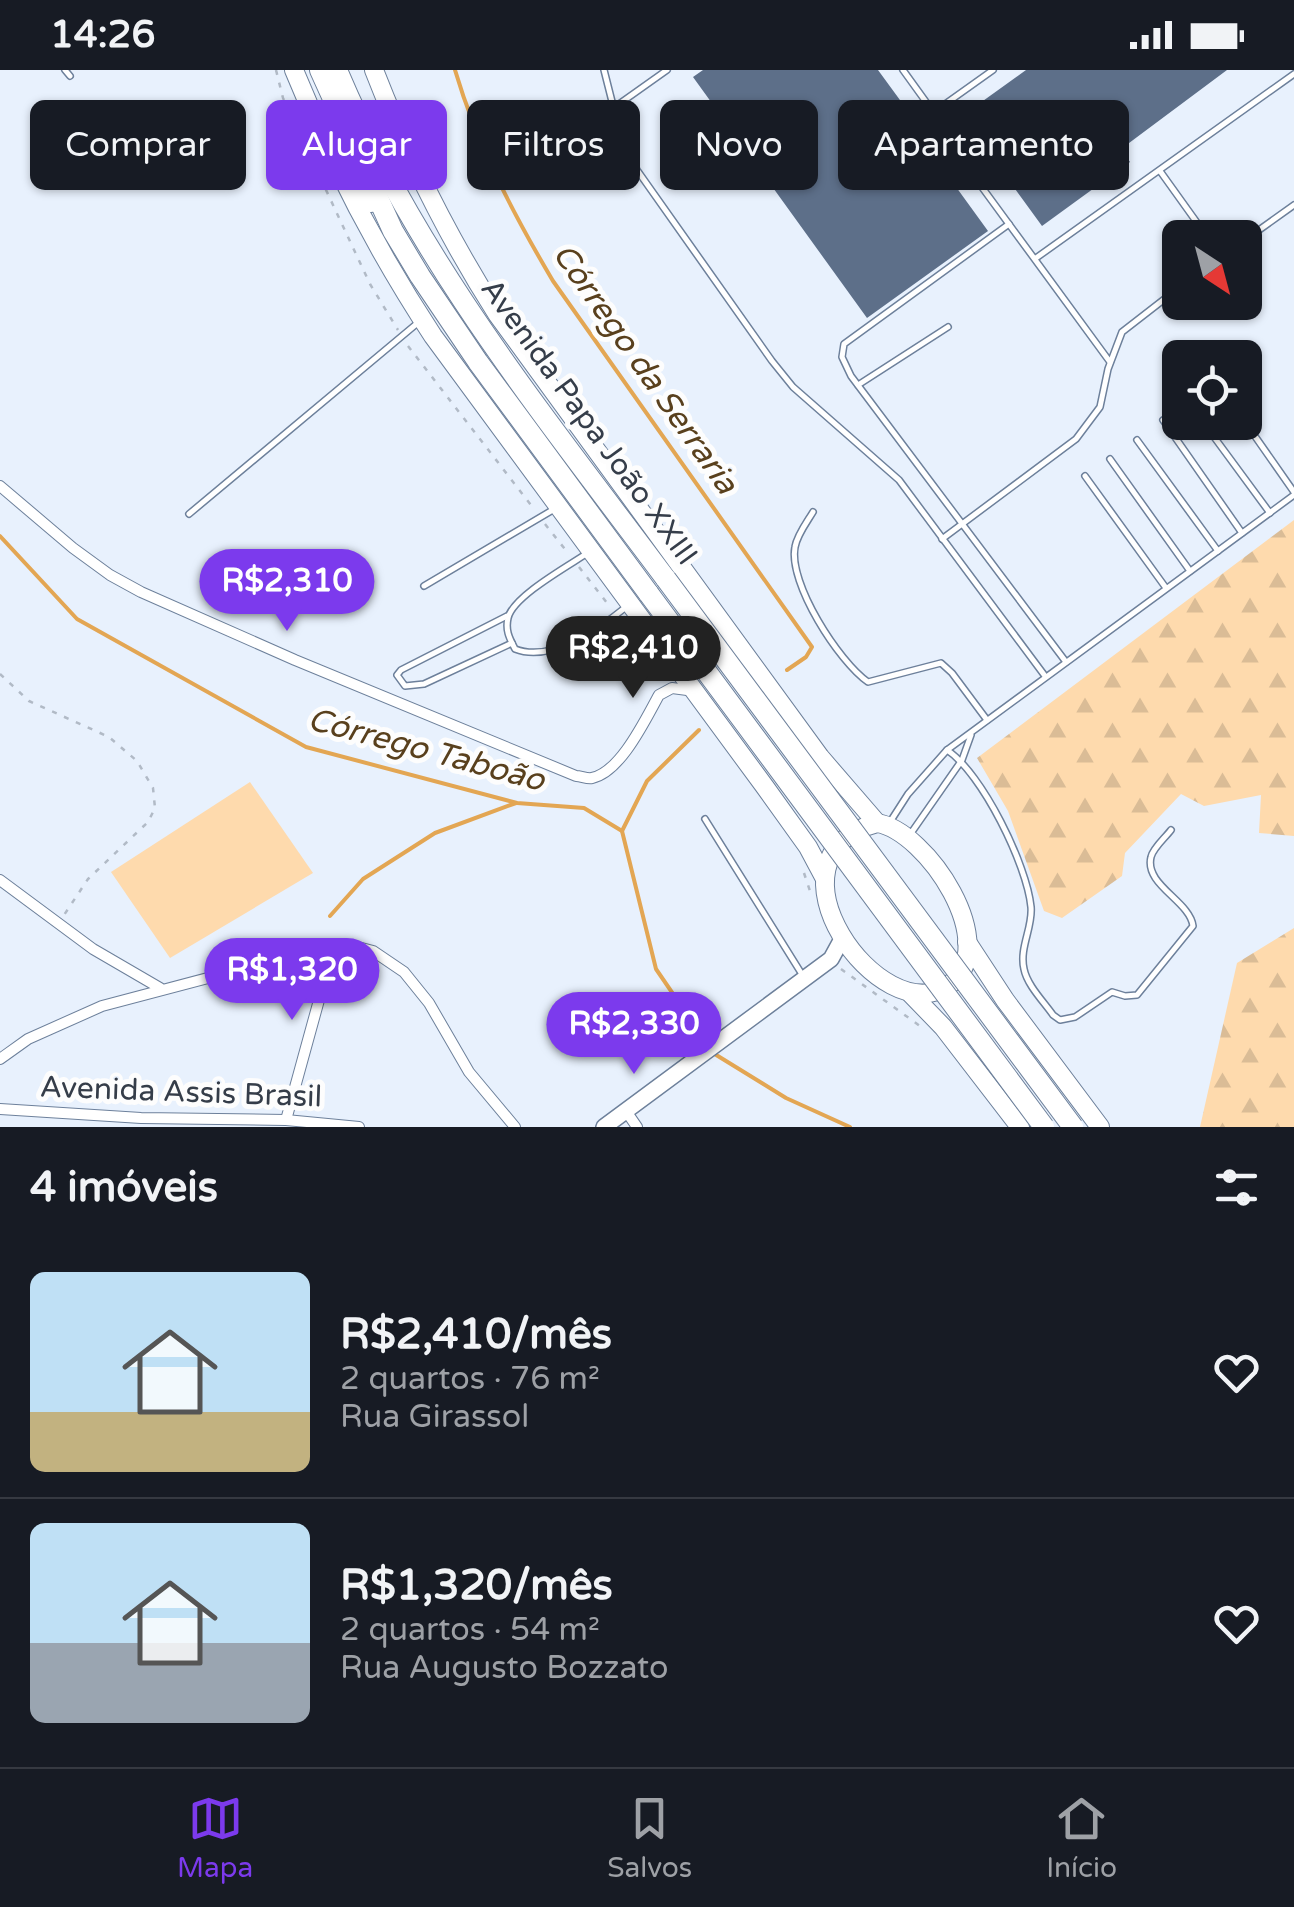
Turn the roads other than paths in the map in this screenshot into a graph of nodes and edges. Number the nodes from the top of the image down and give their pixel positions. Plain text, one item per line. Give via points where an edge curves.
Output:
1 (294, 70) edge
2 (320, 70) edge
3 (338, 70) edge
4 (352, 70) edge
5 (374, 70) edge
6 (604, 70) edge
7 (666, 70) edge
8 (903, 70) edge
9 (993, 70) edge
10 (1294, 74) edge
11 (306, 100) edge
12 (352, 100) edge
13 (362, 100) edge
14 (610, 100) edge
15 (624, 100) edge
16 (925, 100) edge
17 (952, 100) edge
18 (1160, 170) junction
19 (640, 174) edge
20 (349, 190) edge
21 (361, 190) edge
22 (396, 190) edge
23 (985, 190) edge
24 (1294, 204) edge
25 (1195, 220) edge
26 (1010, 224) junction
27 (1262, 228) edge
28 (393, 232) junction
29 (1036, 258) junction
30 (1162, 301) edge
31 (422, 320) junction
32 (948, 327) dead end
33 (1110, 362) junction
34 (858, 385) junction
35 (1137, 440) dead end
36 (1177, 440) edge
37 (1216, 440) edge
38 (1256, 440) edge
39 (1110, 459) dead end
40 (1085, 476) dead end
41 (0, 486) edge
42 (1294, 494) edge
43 (558, 506) junction
44 (813, 512) dead end
45 (1270, 513) junction
46 (189, 514) dead end
47 (964, 523) junction
48 (1242, 533) junction
49 (942, 539) junction
50 (592, 550) junction
51 (1218, 551) junction
52 (1190, 570) junction
53 (424, 586) dead end
54 (1166, 588) junction
55 (640, 599) junction
56 (508, 615) junction
57 (512, 643) junction
58 (1066, 662) junction
59 (1045, 676) junction
60 (696, 691) junction
61 (988, 720) junction
62 (972, 732) junction
63 (948, 750) junction
64 (962, 760) junction
65 (705, 819) dead end
66 (883, 824) junction
67 (1171, 830) dead end
68 (909, 837) junction
69 (824, 878) junction
70 (0, 880) edge
71 (843, 937) junction
72 (966, 942) junction
73 (344, 946) junction
74 (304, 952) junction
75 (856, 956) junction
76 (831, 958) junction
77 (327, 971) junction
78 (804, 979) junction
79 (160, 988) junction
80 (911, 994) junction
81 (0, 1058) edge
82 (0, 1109) edge
83 (626, 1111) junction
84 (286, 1120) junction
85 (145, 1123) edge
86 (610, 1126) edge
87 (359, 1127) edge
88 (515, 1127) edge
89 (637, 1127) edge
90 (1020, 1127) edge
91 (1044, 1127) edge
92 (1073, 1127) edge
93 (1100, 1127) edge

1 - 11 main road, Avenida Papa João XXIII
2 - 28 highway, Avenida Papa João XXIII
3 - 12 highway, Avenida Papa João XXIII
4 - 13 highway
5 - 66 main road, Avenida Papa João XXIII via 415,168 496,314 820,757
6 - 14 lane
7 - 15 lane
8 - 16 lane
9 - 17 lane
10 - 18 lane
18 - 25 lane
18 - 29 lane
19 - 49 lane via 792,387 899,480
20 - 31 main road, Avenida Papa João XXIII
21 - 28 highway
22 - 92 highway, Avenida Papa João XXIII, bridge via 466,309
23 - 26 lane
24 - 27 lane
26 - 29 lane
26 - 34 lane via 844,344 842,357
28 - 55 highway, Avenida Papa João XXIII
29 - 33 lane
30 - 33 lane via 1122,332
31 - 43 main road, Avenida Papa João XXIII
31 - 46 lane
32 - 34 lane
33 - 47 lane via 1100,407 1076,439
34 - 47 lane
35 - 51 lane
36 - 48 lane
37 - 45 lane
38 - 42 lane
39 - 52 lane
40 - 54 lane
41 - 60 street via 73,548 141,592 576,776 608,770 666,690
42 - 45 lane
43 - 50 main road, Avenida Papa João XXIII
43 - 53 lane
44 - 61 lane via 794,548 801,583 854,672 868,682 941,664
45 - 48 lane
47 - 49 lane
47 - 58 lane
48 - 51 lane
49 - 59 lane
50 - 55 main road, Avenida Papa João XXIII
50 - 56 lane
51 - 52 lane
52 - 54 lane
54 - 58 lane
55 - 57 lane via 552,650 527,654
55 - 60 main road, Avenida Papa João XXIII
55 - 91 highway, Avenida Papa João XXIII, bridge
56 - 57 lane
56 - 57 lane via 397,675 405,686 424,684
58 - 59 lane
59 - 61 lane
60 - 69 main road, Avenida Papa João XXIII
61 - 62 lane
62 - 63 lane
62 - 64 lane
63 - 64 lane
63 - 66 lane
64 - 67 lane via 991,804 1026,886 1031,921 1024,970 1060,1020 1112,992 1138,995 1193,926 1150,863
64 - 68 lane
65 - 78 lane
66 - 68 main road
66 - 69 main road via 847,836 833,849
68 - 72 main road via 953,894
69 - 71 main road
70 - 79 street via 93,949
71 - 75 main road
71 - 76 street
72 - 80 main road via 956,978 937,992
72 - 93 main road
73 - 74 street
73 - 77 street
73 - 88 street via 373,951 404,972 469,1072
74 - 77 street
74 - 79 street
75 - 76 street
75 - 80 main road
76 - 78 street
77 - 84 street
78 - 83 street
79 - 81 street via 66,1020
80 - 90 main road
82 - 85 street, Avenida Assis Brasil
83 - 86 street
83 - 89 street
84 - 85 street, Avenida Assis Brasil
84 - 87 street, Avenida Assis Brasil

